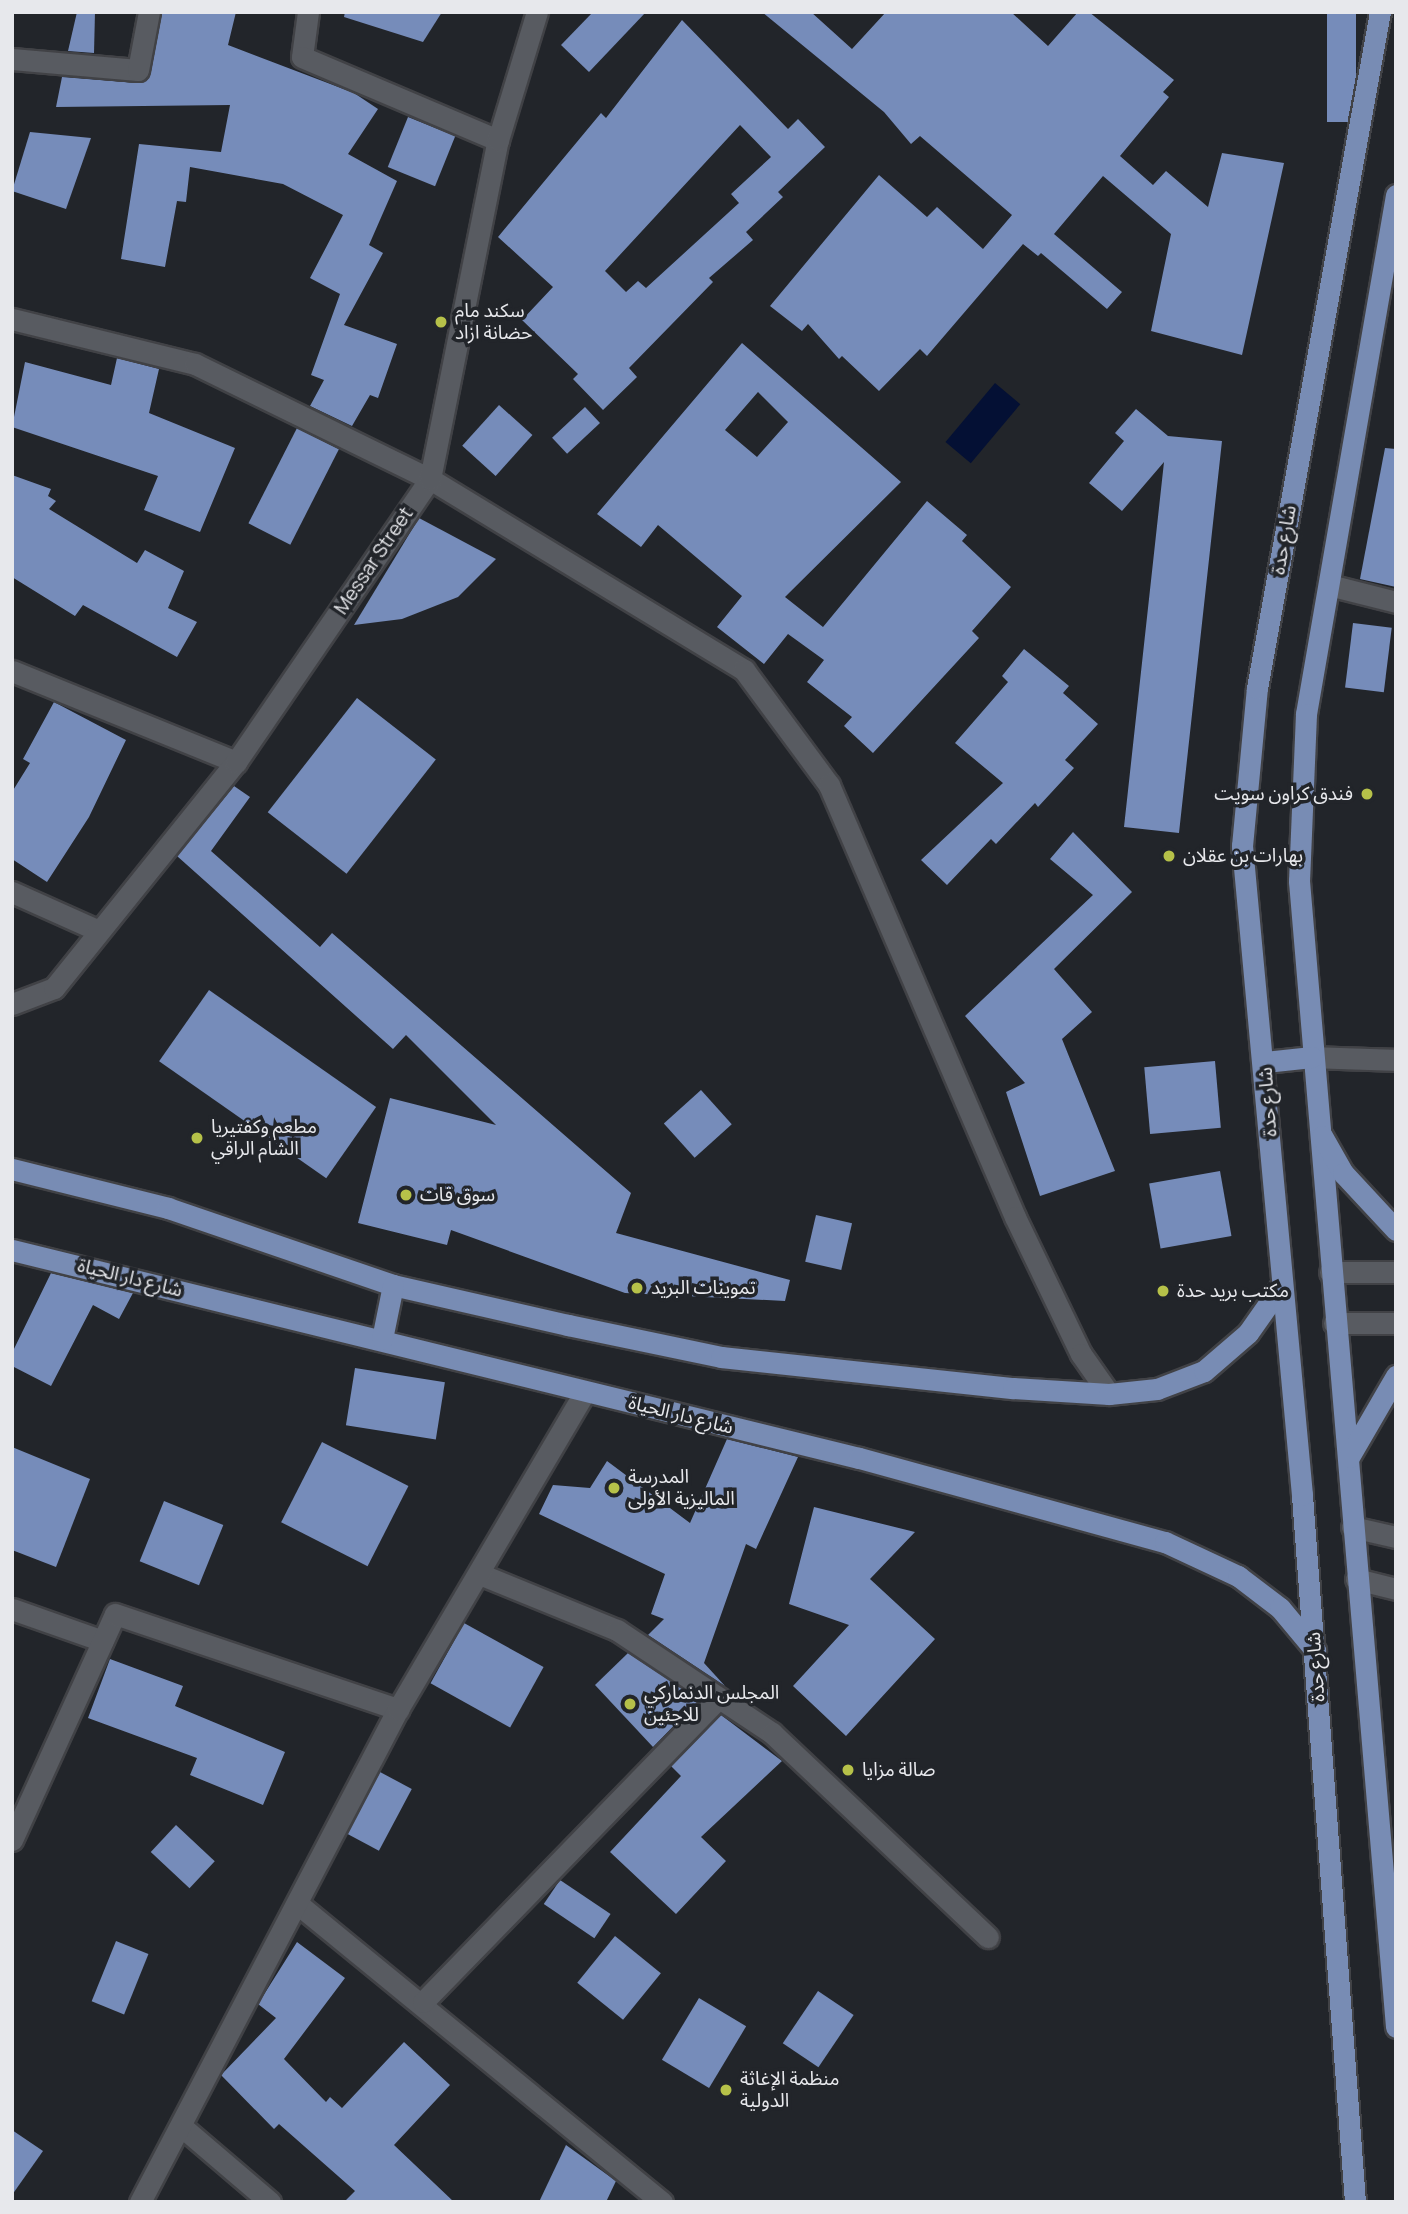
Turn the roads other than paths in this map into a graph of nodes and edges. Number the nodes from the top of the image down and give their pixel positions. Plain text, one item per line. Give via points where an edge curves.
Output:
1 (149, 12) edge
2 (308, 12) edge
3 (537, 12) edge
4 (1380, 12) edge
5 (12, 59) edge
6 (498, 139) junction
7 (1396, 195) edge
8 (12, 319) edge
9 (430, 479) junction
10 (1329, 585) junction
11 (1396, 602) edge
12 (12, 671) edge
13 (236, 762) junction
14 (12, 892) edge
15 (97, 930) junction
16 (12, 1004) edge
17 (1312, 1057) junction
18 (1396, 1060) edge
19 (1265, 1062) junction
20 (1318, 1128) junction
21 (12, 1169) edge
22 (1396, 1230) edge
23 (12, 1250) edge
24 (1330, 1272) junction
25 (1396, 1272) edge
26 (393, 1285) junction
27 (1281, 1286) junction
28 (1334, 1323) junction
29 (1396, 1323) edge
30 (382, 1339) junction
31 (1396, 1376) edge
32 (585, 1391) junction
33 (1109, 1394) junction
34 (1349, 1457) junction
35 (1352, 1527) junction
36 (1396, 1536) edge
37 (481, 1575) junction
38 (1356, 1579) junction
39 (1396, 1589) edge
40 (12, 1609) edge
41 (103, 1641) junction
42 (1315, 1650) junction
43 (717, 1700) junction
44 (398, 1709) junction
45 (12, 1840) edge
46 (299, 1905) junction
47 (988, 1937) dead end
48 (423, 2003) junction
49 (1396, 2027) edge
50 (181, 2126) junction
51 (140, 2202) edge
52 (270, 2202) edge
53 (662, 2202) edge
54 (1355, 2202) edge

1 - 5 street via 138,70
2 - 6 street via 302,57
3 - 6 street, Messar Street
4 - 19 main road, شارع حدة via 1257,688 1242,846
6 - 9 street, Messar Street
7 - 10 main road
8 - 9 street via 195,364
9 - 13 street, Messar Street
9 - 33 street via 744,670 829,785 1015,1217 1081,1354
10 - 11 street
10 - 17 main road via 1306,714 1299,881
12 - 13 street
13 - 15 street, Messar Street
14 - 15 street
15 - 16 street, Messar Street via 54,988
17 - 18 street
17 - 19 main road
17 - 20 main road
19 - 27 main road, شارع حدة
20 - 22 main road via 1343,1173
20 - 24 main road
21 - 26 main road via 168,1208
23 - 30 main road, شارع دار الحياة
24 - 25 street
24 - 28 main road
26 - 30 main road
26 - 33 main road via 721,1357
27 - 33 main road via 1248,1333 1204,1371 1157,1389
27 - 42 main road, شارع حدة
28 - 29 street
28 - 34 main road
30 - 32 main road, شارع دار الحياة
31 - 34 main road
32 - 37 street
32 - 42 main road, شارع دار الحياة via 859,1458 1165,1542 1238,1576 1280,1608
34 - 35 main road
35 - 36 street
35 - 38 main road
37 - 43 street via 617,1630
37 - 44 street
38 - 39 street
38 - 49 main road
40 - 41 street
41 - 44 street via 115,1614
41 - 45 street
42 - 54 main road, شارع حدة
43 - 47 street via 772,1733
43 - 48 street
44 - 46 street
46 - 48 street
46 - 50 street
48 - 53 street
50 - 51 street
50 - 52 street

